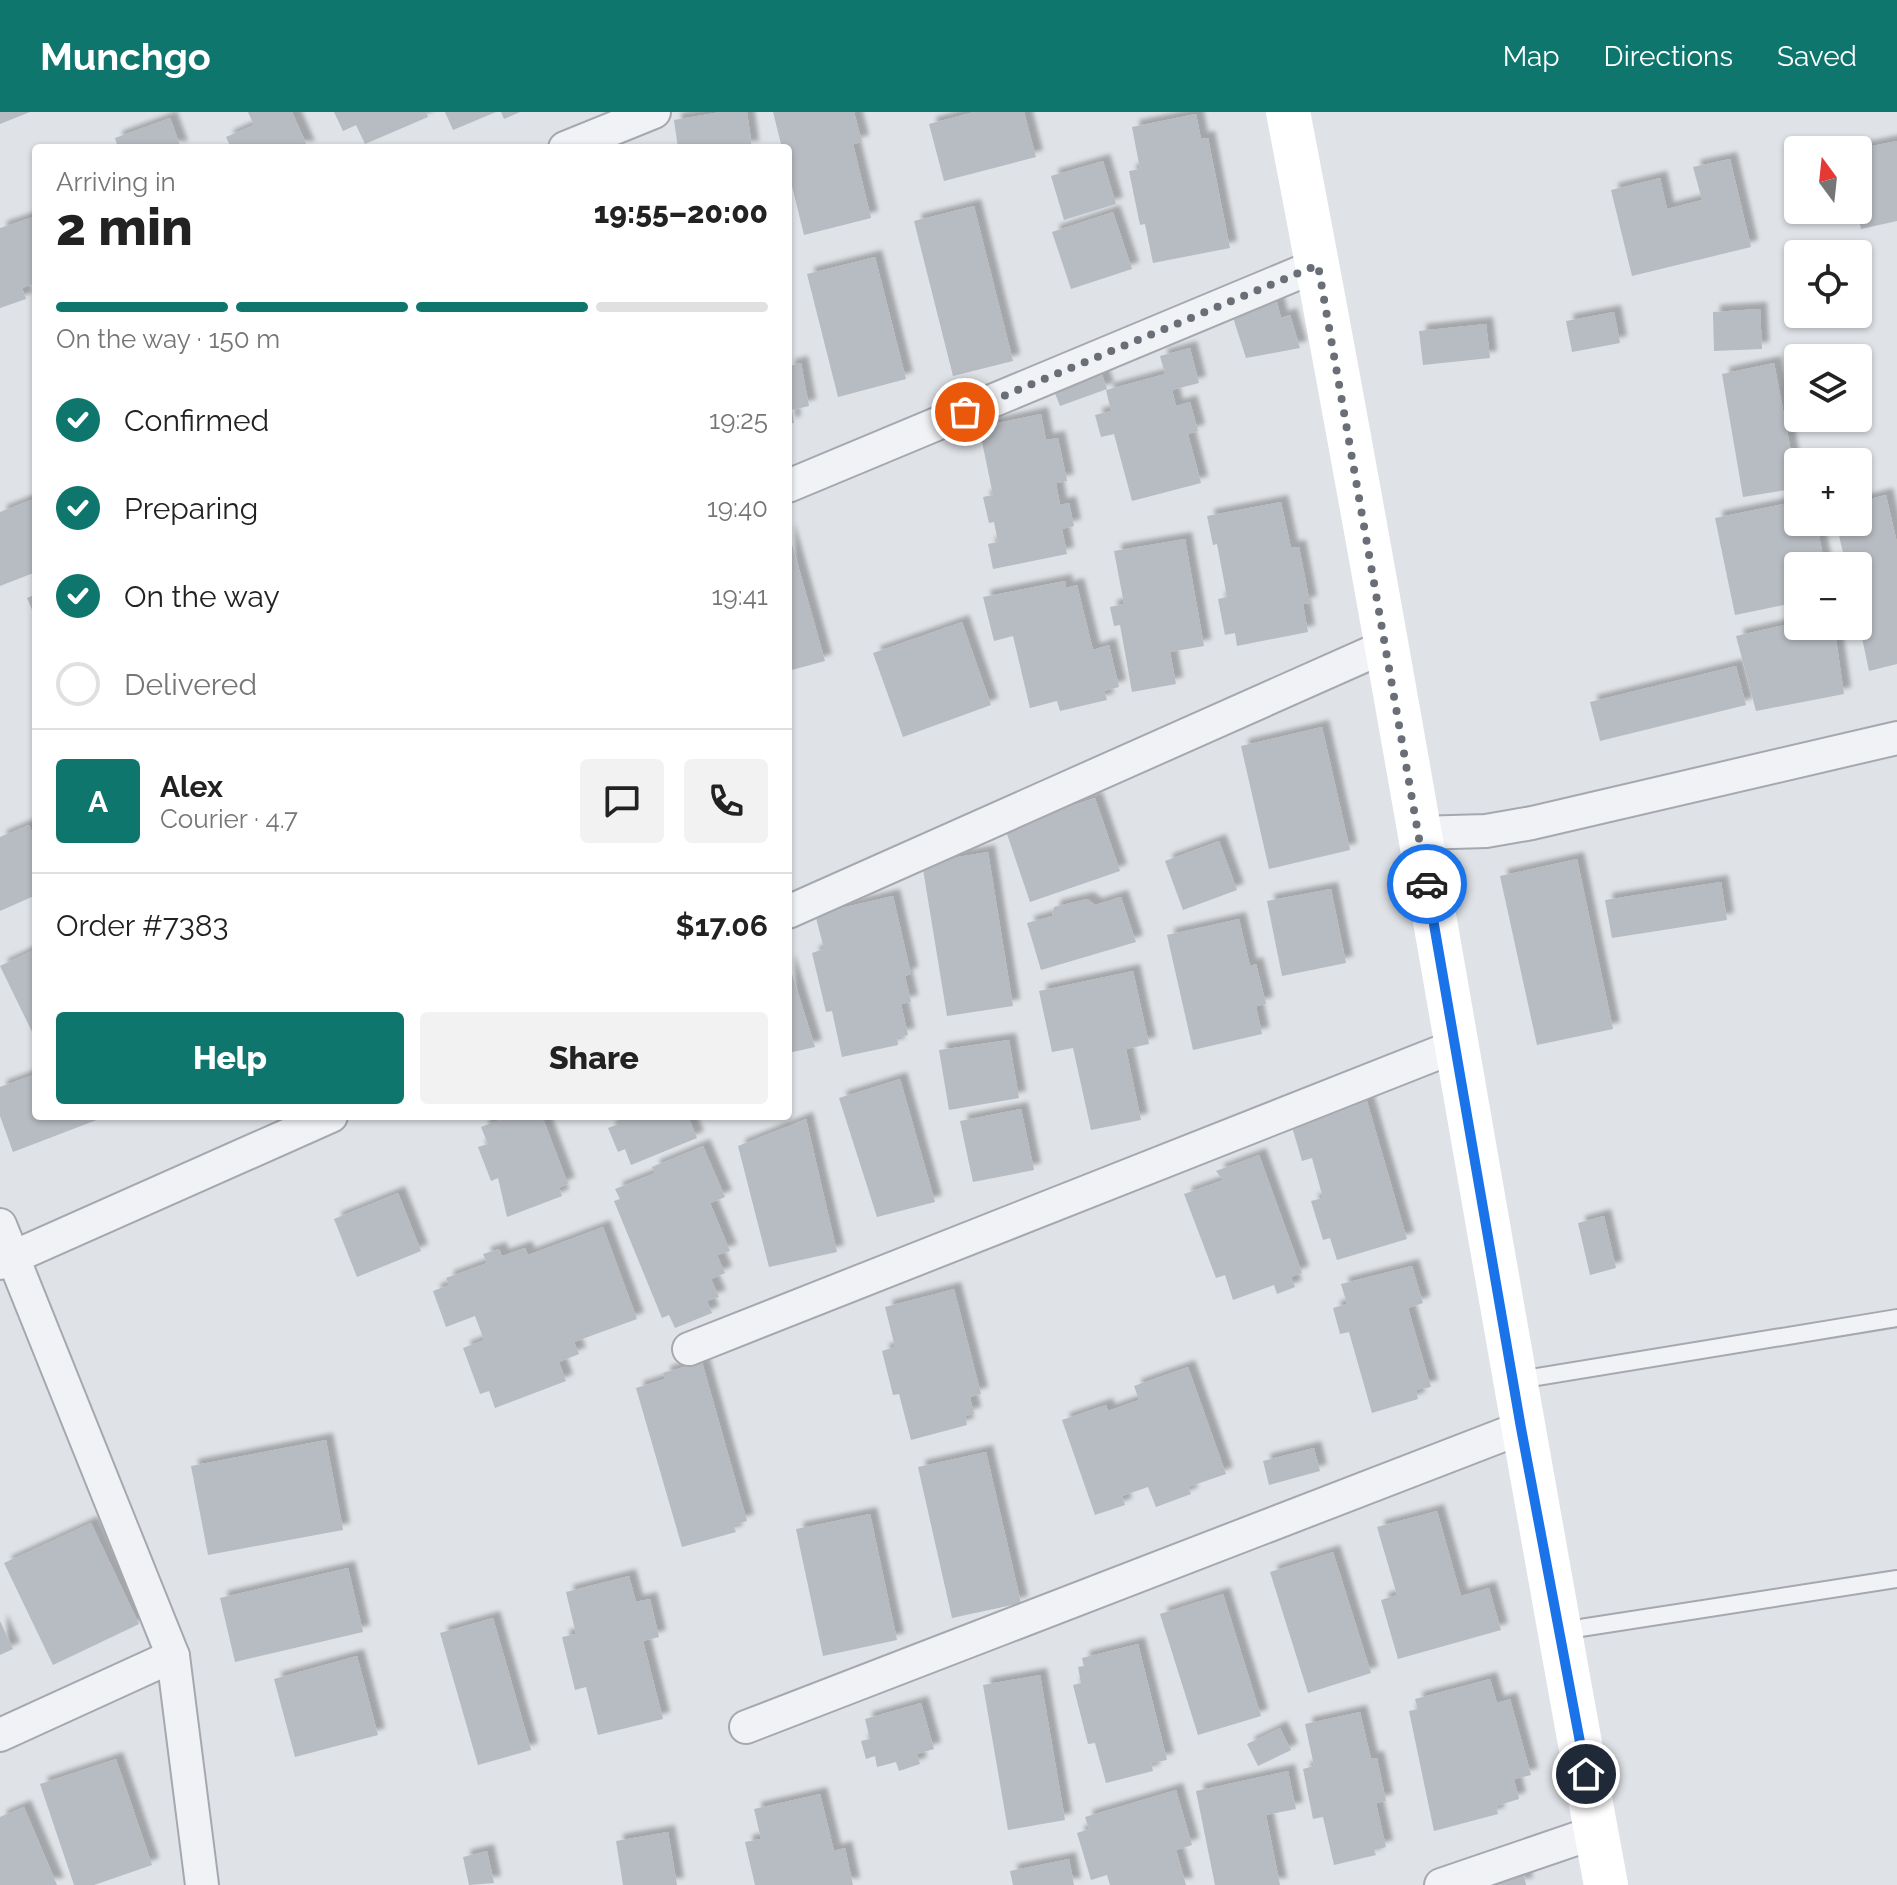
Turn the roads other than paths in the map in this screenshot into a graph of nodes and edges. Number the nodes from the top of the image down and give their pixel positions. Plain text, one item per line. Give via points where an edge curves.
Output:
1 (654, 112) edge
2 (1290, 112) edge
3 (575, 144) edge
4 (1318, 265) junction
5 (792, 484) edge
6 (1386, 646) junction
7 (1897, 738) edge
8 (1418, 833) junction
9 (792, 910) edge
10 (1456, 1046) junction
11 (322, 1120) edge
12 (0, 1225) edge
13 (7, 1260) edge
14 (1897, 1318) edge
15 (689, 1349) dead end
16 (1513, 1381) junction
17 (1521, 1428) junction
18 (1897, 1579) edge
19 (1559, 1631) junction
20 (173, 1656) junction
21 (746, 1727) dead end
22 (0, 1735) edge
23 (1596, 1832) junction
24 (202, 1885) edge
25 (1441, 1885) edge
26 (1606, 1885) edge

1 - 3 street
2 - 4 street
4 - 5 street
4 - 6 street
6 - 8 street
6 - 9 street
7 - 8 street via 1532,823
8 - 10 street
10 - 15 street
10 - 16 street
11 - 13 street
12 - 13 street
13 - 20 street
14 - 16 lane
16 - 17 street
17 - 19 street
17 - 21 street
18 - 19 lane
19 - 23 street
20 - 22 street
20 - 24 street
23 - 25 street
23 - 26 street

